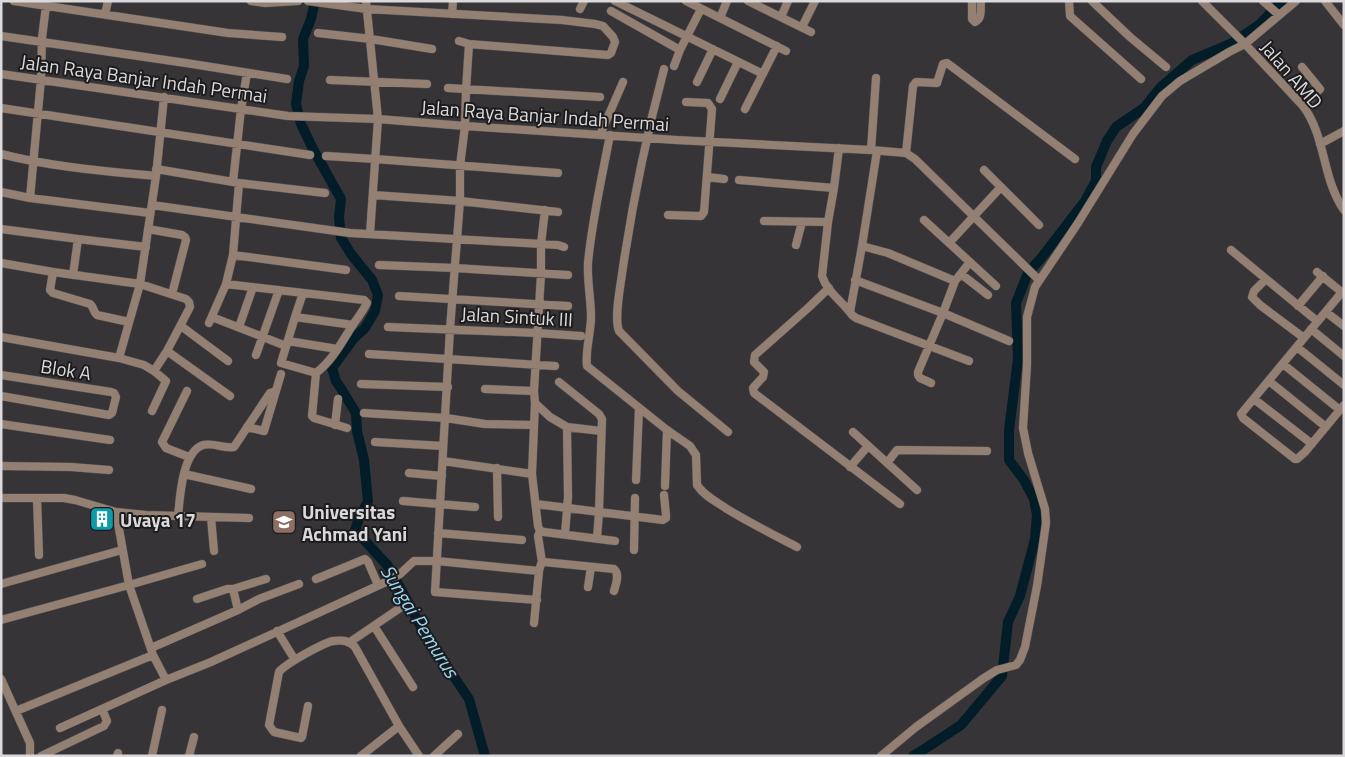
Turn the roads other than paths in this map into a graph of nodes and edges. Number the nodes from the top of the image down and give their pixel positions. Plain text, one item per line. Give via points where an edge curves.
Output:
1 (14, 1) edge
2 (108, 1) edge
3 (251, 1) edge
4 (298, 1) edge
5 (308, 1) edge
6 (453, 1) edge
7 (584, 1) edge
8 (616, 1) edge
9 (686, 1) edge
10 (727, 1) edge
11 (748, 1) edge
12 (788, 1) edge
13 (815, 1) edge
14 (972, 1) edge
15 (981, 1) edge
16 (1070, 1) edge
17 (1092, 1) edge
18 (1202, 1) edge
19 (1263, 1) edge
20 (1296, 1) edge
21 (1325, 1) edge
22 (366, 5) edge
23 (46, 6) junction
24 (580, 9) dead end
25 (701, 9) junction
26 (1275, 11) junction
27 (611, 12) junction
28 (105, 14) junction
29 (452, 14) junction
30 (781, 17) junction
31 (720, 18) junction
32 (1344, 25) edge
33 (603, 26) junction
34 (802, 28) junction
35 (812, 32) dead end
36 (318, 33) dead end
37 (1, 36) edge
38 (282, 37) dead end
39 (686, 37) junction
40 (371, 39) junction
41 (459, 41) dead end
42 (42, 42) junction
43 (1243, 42) junction
44 (469, 44) junction
45 (777, 46) junction
46 (432, 49) dead end
47 (713, 49) junction
48 (680, 50) junction
49 (786, 51) dead end
50 (738, 62) junction
51 (674, 66) dead end
52 (1166, 66) dead end
53 (1302, 68) dead end
54 (664, 69) dead end
55 (1, 74) edge
56 (247, 74) junction
57 (763, 74) junction
58 (876, 78) dead end
59 (41, 79) junction
60 (287, 79) dead end
61 (330, 80) dead end
62 (1141, 80) dead end
63 (375, 82) junction
64 (623, 82) dead end
65 (696, 82) dead end
66 (427, 84) dead end
67 (448, 88) dead end
68 (466, 90) junction
69 (600, 97) dead end
70 (164, 98) junction
71 (720, 99) dead end
72 (686, 102) dead end
73 (1303, 106) junction
74 (1, 108) edge
75 (242, 109) junction
76 (745, 109) dead end
77 (37, 114) junction
78 (378, 119) junction
79 (464, 126) junction
80 (1344, 131) edge
81 (160, 132) junction
82 (600, 135) junction
83 (610, 135) junction
84 (646, 137) junction
85 (709, 141) junction
86 (238, 144) junction
87 (1320, 144) junction
88 (839, 148) junction
89 (874, 150) junction
90 (906, 153) junction
91 (1, 154) edge
92 (310, 155) dead end
93 (326, 156) dead end
94 (375, 158) junction
95 (1075, 159) dead end
96 (33, 161) junction
97 (460, 166) junction
98 (984, 170) dead end
99 (156, 173) junction
100 (558, 173) dead end
101 (708, 177) junction
102 (724, 179) dead end
103 (739, 180) dead end
104 (236, 182) junction
105 (1001, 187) junction
106 (834, 188) junction
107 (1, 192) edge
108 (325, 193) dead end
109 (373, 195) junction
110 (30, 198) junction
111 (460, 200) junction
112 (151, 209) junction
113 (545, 210) junction
114 (1344, 210) edge
115 (558, 212) dead end
116 (668, 215) dead end
117 (975, 216) junction
118 (236, 217) junction
119 (924, 220) dead end
120 (764, 221) dead end
121 (802, 222) junction
122 (828, 222) junction
123 (1039, 224) dead end
124 (1, 229) edge
125 (148, 229) junction
126 (370, 234) junction
127 (457, 239) junction
128 (78, 240) junction
129 (949, 243) junction
130 (541, 244) junction
131 (796, 244) dead end
132 (862, 246) junction
133 (146, 247) junction
134 (564, 247) dead end
135 (1231, 250) dead end
136 (233, 255) junction
137 (970, 262) junction
138 (1, 263) edge
139 (379, 265) dead end
140 (455, 268) junction
141 (346, 270) dead end
142 (53, 272) junction
143 (542, 274) junction
144 (961, 274) junction
145 (73, 275) junction
146 (568, 275) dead end
147 (1037, 278) junction
148 (1266, 279) junction
149 (855, 280) junction
150 (955, 281) junction
151 (140, 284) junction
152 (226, 284) junction
153 (996, 286) dead end
154 (253, 287) junction
155 (829, 288) junction
156 (278, 290) junction
157 (303, 293) junction
158 (1343, 293) edge
159 (172, 294) junction
160 (988, 295) dead end
161 (399, 296) dead end
162 (453, 300) junction
163 (540, 304) junction
164 (568, 306) dead end
165 (1298, 306) junction
166 (850, 312) junction
167 (1326, 312) junction
168 (943, 313) junction
169 (294, 317) junction
170 (129, 322) junction
171 (1317, 322) junction
172 (353, 324) junction
173 (181, 326) junction
174 (1344, 326) edge
175 (239, 327) junction
176 (388, 327) dead end
177 (450, 329) junction
178 (1311, 329) junction
179 (537, 333) junction
180 (264, 336) junction
181 (581, 336) dead end
182 (1, 337) edge
183 (1304, 338) junction
184 (1009, 341) dead end
185 (287, 343) junction
186 (930, 346) junction
187 (1297, 347) junction
188 (337, 349) junction
189 (167, 351) junction
190 (369, 354) dead end
191 (256, 356) dead end
192 (1344, 356) edge
193 (119, 358) junction
194 (450, 359) junction
195 (228, 361) dead end
196 (969, 361) dead end
197 (536, 364) junction
198 (1283, 364) junction
199 (555, 366) dead end
200 (154, 371) junction
201 (316, 373) junction
202 (281, 374) dead end
203 (1, 375) edge
204 (1269, 381) junction
205 (559, 382) dead end
206 (931, 383) dead end
207 (360, 384) dead end
208 (1344, 386) edge
209 (448, 387) junction
210 (485, 389) dead end
211 (187, 391) dead end
212 (276, 391) junction
213 (534, 391) junction
214 (1, 396) edge
215 (230, 396) dead end
216 (1254, 398) junction
217 (338, 399) dead end
218 (535, 403) junction
219 (638, 408) junction
220 (1342, 408) edge
221 (152, 411) dead end
222 (364, 413) dead end
223 (446, 418) junction
224 (1, 424) edge
225 (336, 425) junction
226 (534, 425) junction
227 (247, 427) junction
228 (567, 427) junction
229 (1326, 427) junction
230 (347, 428) dead end
231 (667, 430) junction
232 (601, 431) junction
233 (728, 432) dead end
234 (853, 432) dead end
235 (110, 440) dead end
236 (375, 442) dead end
237 (1312, 444) junction
238 (443, 446) junction
239 (868, 446) junction
240 (987, 451) dead end
241 (189, 457) junction
242 (443, 461) junction
243 (887, 463) junction
244 (1, 466) edge
245 (850, 467) junction
246 (497, 468) junction
247 (109, 470) dead end
248 (409, 473) dead end
249 (184, 474) junction
250 (532, 474) junction
251 (442, 476) junction
252 (636, 480) dead end
253 (665, 486) dead end
254 (251, 489) dead end
255 (917, 490) dead end
256 (664, 495) dead end
257 (1, 498) edge
258 (37, 498) junction
259 (635, 498) dead end
260 (403, 501) dead end
261 (536, 504) junction
262 (900, 504) dead end
263 (440, 505) junction
264 (475, 507) dead end
265 (567, 509) junction
266 (116, 512) junction
267 (599, 512) junction
268 (178, 516) junction
269 (498, 516) dead end
270 (211, 517) junction
271 (635, 517) junction
272 (249, 518) dead end
273 (540, 531) junction
274 (438, 533) junction
275 (565, 534) junction
276 (597, 538) junction
277 (522, 540) dead end
278 (615, 541) dead end
279 (797, 547) dead end
280 (122, 550) junction
281 (634, 550) dead end
282 (214, 551) dead end
283 (39, 556) dead end
284 (437, 561) junction
285 (542, 562) junction
286 (202, 564) dead end
287 (591, 567) junction
288 (539, 571) junction
289 (266, 578) dead end
290 (316, 579) dead end
291 (1, 584) edge
292 (299, 584) dead end
293 (129, 585) junction
294 (378, 585) junction
295 (588, 587) dead end
296 (233, 589) junction
297 (614, 591) dead end
298 (197, 599) dead end
299 (537, 600) junction
300 (400, 608) dead end
301 (238, 610) junction
302 (1, 620) edge
303 (534, 622) dead end
304 (374, 626) junction
305 (277, 631) junction
306 (350, 642) junction
307 (152, 652) junction
308 (294, 660) junction
309 (1, 679) edge
310 (166, 680) junction
311 (414, 687) dead end
312 (308, 706) dead end
313 (102, 709) junction
314 (162, 710) dead end
315 (16, 711) junction
316 (399, 726) junction
317 (60, 728) dead end
318 (458, 734) dead end
319 (194, 737) dead end
320 (30, 743) junction
321 (43, 755) edge
322 (30, 756) edge
323 (152, 756) edge
324 (189, 756) edge
325 (361, 756) edge
326 (419, 756) edge
327 (434, 756) edge
328 (881, 756) edge

1 - 23 street
2 - 28 street
3 - 4 street
5 - 22 street
6 - 29 street
7 - 24 street
8 - 27 street
8 - 39 street
9 - 25 street
10 - 31 street
11 - 30 street
12 - 30 street
13 - 34 street
14 - 15 street via 972,19 975,22 980,17
16 - 62 street via 1070,16
17 - 52 street
18 - 43 street, Jalan AMD
19 - 26 street
20 - 26 street
21 - 32 street
22 - 29 street
22 - 40 street
23 - 28 street
23 - 42 street
25 - 31 street
25 - 39 street
26 - 43 street
27 - 33 street
27 - 48 street
28 - 38 street via 228,33
29 - 33 street via 562,20
30 - 34 street
31 - 45 street
33 - 44 street via 615,42 608,55
34 - 35 street
36 - 40 street
37 - 42 street
39 - 47 street
39 - 48 street
40 - 46 street
40 - 63 street
41 - 44 street
42 - 56 street
42 - 59 street
43 - 73 street, Jalan AMD
43 - 147 street via 1162,96 1133,134 1083,216
44 - 68 street
45 - 49 street
45 - 57 street
47 - 50 street
47 - 65 street
48 - 51 street
50 - 57 street
50 - 71 street
53 - 73 street via 1320,89
54 - 84 street
55 - 59 street, Jalan Raya Banjar Indah Permai
56 - 60 street
56 - 75 street
57 - 76 street
58 - 89 street
59 - 70 street, Jalan Raya Banjar Indah Permai
59 - 77 street
61 - 63 street
63 - 66 street
63 - 78 street
64 - 82 street
67 - 68 street
68 - 69 street
68 - 79 street
70 - 75 street, Jalan Raya Banjar Indah Permai
70 - 81 street
72 - 85 street via 710,105
73 - 87 street, Jalan AMD via 1312,119
74 - 77 street
75 - 78 street, Jalan Raya Banjar Indah Permai via 288,116
75 - 86 street
77 - 81 street
77 - 96 street
78 - 79 street, Jalan Raya Banjar Indah Permai
78 - 94 street
79 - 82 street, Jalan Raya Banjar Indah Permai
79 - 97 street
80 - 87 street
81 - 86 street
81 - 99 street
82 - 83 street, Jalan Raya Banjar Indah Permai
83 - 84 street, Jalan Raya Banjar Indah Permai
83 - 219 street via 588,263 591,318 587,366
84 - 85 street, Jalan Raya Banjar Indah Permai
84 - 233 street via 619,294 618,328 678,391
85 - 88 street, Jalan Raya Banjar Indah Permai
85 - 101 street
86 - 92 street
86 - 104 street
87 - 114 street, Jalan AMD via 1334,193
88 - 89 street, Jalan Raya Banjar Indah Permai
88 - 106 street
89 - 90 street, Jalan Raya Banjar Indah Permai
89 - 132 street
90 - 95 street via 914,83 937,83 943,64 947,63
90 - 117 street
91 - 96 street
93 - 94 street
94 - 97 street
94 - 109 street
96 - 99 street via 68,167
96 - 110 street
97 - 100 street
97 - 111 street
98 - 105 street
99 - 104 street
99 - 112 street
101 - 102 street
101 - 116 street via 703,215
103 - 106 street
104 - 108 street
104 - 118 street
105 - 117 street
105 - 123 street
106 - 122 street
107 - 110 street
109 - 111 street
109 - 126 street
110 - 112 street
111 - 113 street
111 - 127 street
112 - 118 street
112 - 125 street
113 - 115 street
113 - 130 street
117 - 129 street
117 - 147 street
118 - 126 street via 334,232
118 - 136 street
119 - 129 street
120 - 121 street
121 - 122 street
121 - 131 street
122 - 155 street via 822,273
124 - 128 street
125 - 133 street
125 - 159 street via 185,237
126 - 127 street
127 - 130 street
127 - 140 street
128 - 133 street
128 - 145 street
129 - 137 street
130 - 134 street
130 - 143 street
132 - 149 street
132 - 150 street via 888,253
133 - 151 street
135 - 148 street
136 - 141 street
136 - 152 street
137 - 144 street
137 - 153 street
138 - 142 street
139 - 140 street
140 - 143 street
140 - 162 street
142 - 145 street
142 - 170 street via 51,292 90,304 97,315
143 - 146 street
143 - 163 street
144 - 150 street
144 - 160 street
145 - 151 street
147 - 328 street via 1028,317 1023,428 1046,509 1046,523 1025,647 1016,665 997,670
148 - 165 street
148 - 183 street via 1252,297
149 - 166 street
149 - 168 street
150 - 168 street
151 - 159 street
151 - 170 street
152 - 154 street
152 - 175 street via 211,320
154 - 156 street
154 - 175 street
155 - 166 street
155 - 245 street via 755,355 754,362 764,375 753,390
156 - 157 street
156 - 180 street
157 - 169 street
157 - 172 street via 364,300 367,303
158 - 165 street via 1320,274
158 - 167 street
159 - 173 street via 190,302
161 - 162 street
162 - 163 street
162 - 177 street
163 - 164 street
163 - 179 street
165 - 171 street
166 - 186 street via 856,318
167 - 171 street
167 - 174 street
168 - 184 street
168 - 186 street
169 - 172 street
169 - 185 street
170 - 193 street
171 - 178 street
172 - 188 street
173 - 189 street
173 - 195 street
175 - 180 street
176 - 177 street, Jalan Sintuk III
177 - 179 street, Jalan Sintuk III
177 - 194 street
178 - 183 street
178 - 192 street
179 - 181 street, Jalan Sintuk III
179 - 197 street
180 - 185 street
180 - 191 street
182 - 193 street
183 - 187 street
185 - 188 street
185 - 201 street via 281,363
186 - 196 street
186 - 206 street via 918,375
187 - 198 street
187 - 208 street
188 - 201 street
189 - 200 street
189 - 215 street
190 - 194 street
193 - 200 street
194 - 197 street
194 - 209 street
197 - 199 street
197 - 213 street
198 - 204 street
198 - 220 street
200 - 221 street via 166,381
201 - 225 street via 312,416
202 - 212 street
203 - 214 street, Blok A via 116,395 112,413 107,415
204 - 216 street
204 - 229 street
205 - 232 street via 599,414
207 - 209 street
209 - 223 street
210 - 213 street
211 - 241 street via 162,442 166,448
212 - 227 street via 270,392
212 - 227 street via 264,432
213 - 218 street
216 - 237 street
216 - 237 street via 1243,411 1243,418 1295,459
217 - 225 street
218 - 226 street
218 - 228 street
219 - 231 street
219 - 252 street
220 - 229 street
222 - 223 street
223 - 226 street via 485,424
223 - 238 street
224 - 235 street
225 - 230 street
226 - 250 street
227 - 241 street via 234,447 208,444 194,450
228 - 232 street
228 - 265 street
229 - 237 street
231 - 253 street
231 - 279 street via 694,451 697,485 704,493 745,520
232 - 267 street
234 - 239 street
236 - 238 street
238 - 242 street
239 - 243 street
239 - 245 street
240 - 243 street via 897,450
241 - 249 street
242 - 246 street
242 - 251 street
243 - 255 street
244 - 247 street
245 - 262 street
246 - 250 street
246 - 269 street
248 - 251 street
249 - 254 street
249 - 268 street
250 - 261 street
251 - 263 street
256 - 271 street via 665,519
257 - 258 street
258 - 266 street via 75,500
258 - 283 street
259 - 271 street
260 - 263 street
261 - 265 street
261 - 273 street
263 - 264 street
263 - 274 street
265 - 267 street
265 - 275 street
266 - 268 street
266 - 280 street
267 - 271 street
267 - 276 street
268 - 270 street
270 - 272 street
270 - 282 street
271 - 281 street
273 - 275 street
273 - 285 street
274 - 277 street
274 - 284 street
275 - 276 street
276 - 278 street
280 - 291 street
280 - 293 street
284 - 288 street
284 - 294 street via 414,561 400,574
284 - 299 street via 436,592
285 - 287 street
285 - 288 street
286 - 293 street
287 - 295 street
287 - 297 street via 616,570
288 - 299 street
289 - 296 street
290 - 294 street via 364,559
292 - 301 street
293 - 302 street
293 - 307 street
294 - 305 street
296 - 298 street
296 - 301 street
299 - 303 street
300 - 304 street
301 - 307 street
304 - 306 street
304 - 311 street
305 - 308 street
305 - 310 street
306 - 308 street via 328,643
306 - 316 street
307 - 310 street
307 - 315 street
308 - 312 street via 279,672 271,729 301,738
309 - 315 street
310 - 313 street
313 - 317 street
313 - 321 street via 107,721 104,726
314 - 323 street
315 - 320 street
316 - 325 street
316 - 326 street
318 - 327 street
319 - 324 street
320 - 321 street
320 - 322 street

